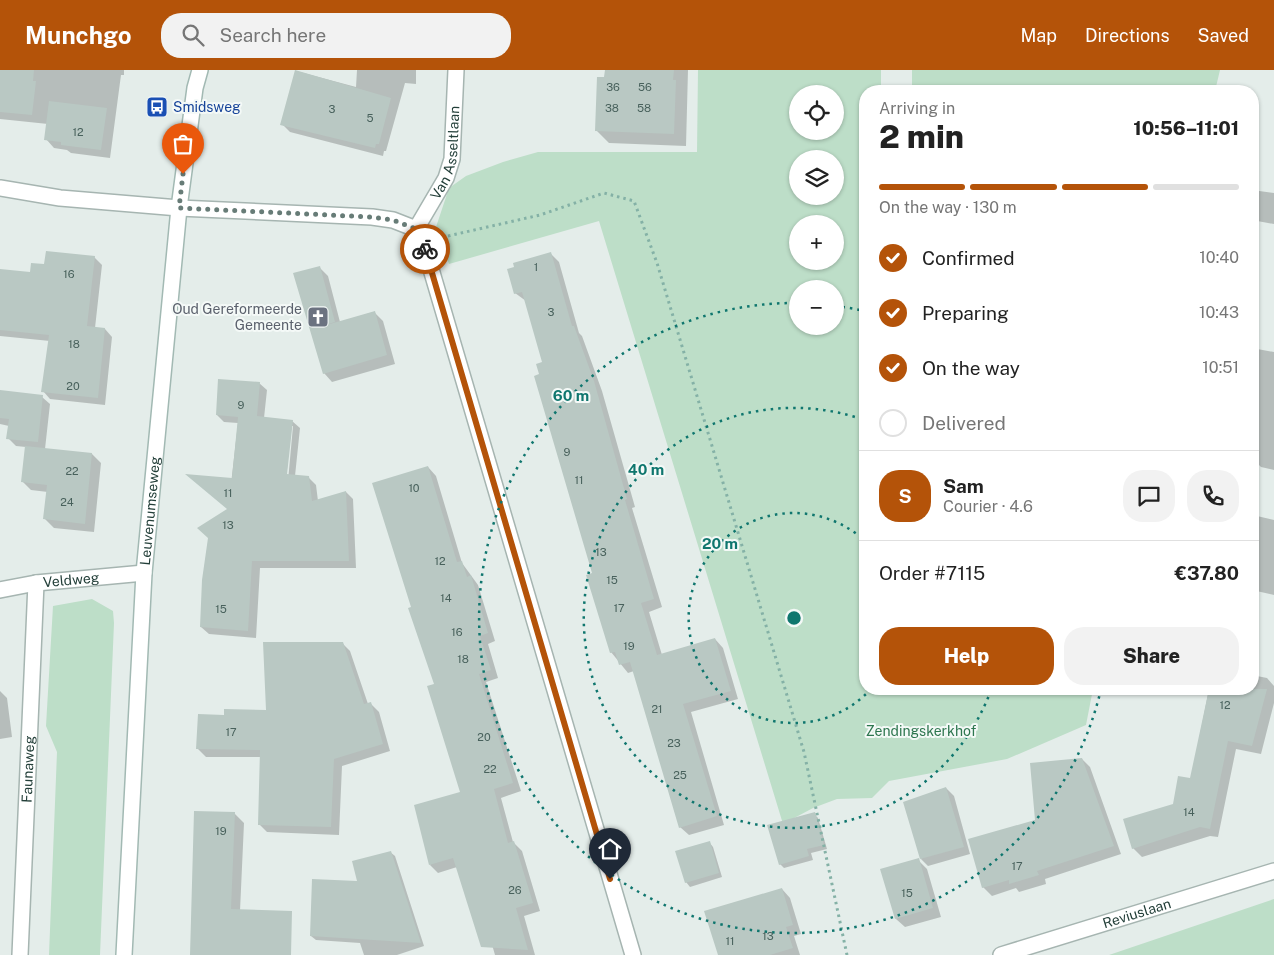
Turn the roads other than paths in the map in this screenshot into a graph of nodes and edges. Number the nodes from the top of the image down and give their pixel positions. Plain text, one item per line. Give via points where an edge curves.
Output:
1 (200, 70) edge
2 (456, 70) edge
3 (0, 188) edge
4 (179, 208) junction
5 (416, 229) junction
6 (144, 573) junction
7 (36, 583) junction
8 (0, 590) edge
9 (1274, 871) edge
10 (20, 955) edge
11 (124, 955) edge
12 (633, 955) edge
13 (1000, 955) edge

1 - 4 street, Leuvenumseweg
2 - 5 street, Van Asseltlaan via 452,159 446,178
3 - 4 street via 60,198
4 - 5 street via 372,217 393,220
4 - 6 street, Leuvenumseweg
5 - 12 street via 423,242
6 - 7 street, Veldweg
6 - 11 street, Leuvenumseweg
7 - 8 street, Veldweg
7 - 10 street, Faunaweg
9 - 13 street, Reviuslaan

